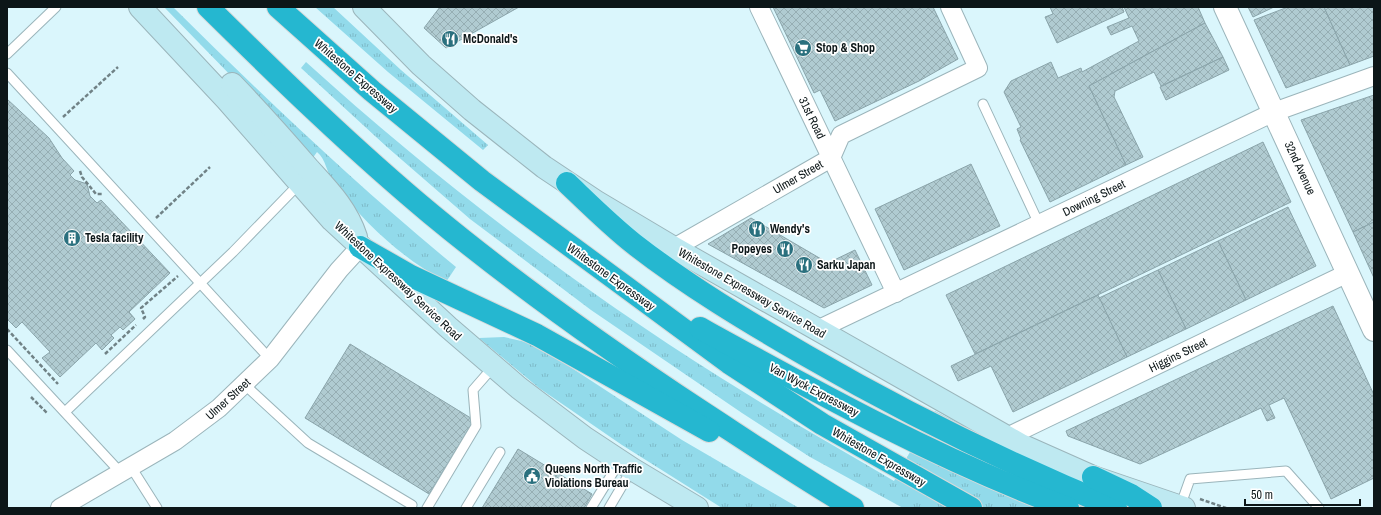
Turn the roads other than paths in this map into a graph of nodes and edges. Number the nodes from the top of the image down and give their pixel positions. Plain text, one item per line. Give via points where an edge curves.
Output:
1 (56, 7) edge
2 (140, 7) edge
3 (158, 7) edge
4 (208, 7) edge
5 (278, 7) edge
6 (364, 7) edge
7 (759, 7) edge
8 (950, 7) edge
9 (1225, 7) edge
10 (7, 54) edge
11 (7, 73) edge
12 (1374, 76) edge
13 (983, 104) dead end
14 (1274, 112) junction
15 (832, 158) junction
16 (567, 183) junction
17 (299, 184) junction
18 (1039, 224) junction
19 (360, 247) junction
20 (572, 248) junction
21 (674, 248) junction
22 (1348, 273) junction
23 (200, 283) junction
24 (896, 293) junction
25 (817, 330) junction
26 (1374, 330) edge
27 (7, 350) edge
28 (270, 359) junction
29 (494, 366) junction
30 (245, 385) junction
31 (65, 412) junction
32 (1007, 438) junction
33 (500, 452) dead end
34 (626, 465) junction
35 (126, 470) junction
36 (1093, 477) junction
37 (1187, 504) edge
38 (411, 506) edge
39 (60, 508) edge
40 (157, 508) edge
41 (422, 508) edge
42 (427, 508) edge
43 (466, 508) edge
44 (591, 508) edge
45 (608, 508) edge
46 (697, 508) edge
47 (852, 508) edge
48 (971, 508) edge
49 (1068, 508) edge
50 (1116, 508) edge
51 (1151, 508) edge
52 (1319, 508) edge

1 - 10 lane
2 - 17 main road, Whitestone Expressway Service Road via 227,100
3 - 19 main road via 284,139 338,202 349,218
4 - 47 highway via 330,125 432,215 516,281 612,351
5 - 20 highway, Whitestone Expressway via 416,128
6 - 16 main road, Whitestone Expressway Service Road via 455,96
7 - 15 street, 31st Road
8 - 15 street, Ulmer Street via 978,68 841,135
9 - 14 street, 32nd Avenue
11 - 23 lane
12 - 14 street, Downing Street
13 - 18 lane
14 - 18 street, Downing Street
14 - 22 street, 32nd Avenue
15 - 21 street, Ulmer Street
15 - 24 street, 31st Road
16 - 21 main road, Whitestone Expressway Service Road
16 - 50 highway via 635,245 708,295 832,370 927,422 1044,478
17 - 19 main road, Whitestone Expressway Service Road
17 - 23 lane
18 - 24 street, Downing Street
19 - 28 street, Ulmer Street
19 - 29 main road, Whitestone Expressway Service Road
19 - 47 highway via 411,276 537,335 646,398
20 - 48 highway, Whitestone Expressway via 751,378 822,424
20 - 49 highway, Van Wyck Expressway via 689,321 811,390 915,443
21 - 25 main road, Whitestone Expressway Service Road
22 - 26 street, 32nd Avenue
22 - 32 street, Higgins Street
23 - 28 lane
23 - 31 lane
24 - 25 street, Downing Street
25 - 32 main road, Whitestone Expressway Service Road
27 - 31 lane
28 - 30 street, Ulmer Street
29 - 34 main road, Whitestone Expressway Service Road via 555,415
29 - 42 lane via 474,390 476,426
30 - 35 street, Ulmer Street via 190,431
30 - 38 lane via 308,444
31 - 35 lane
32 - 36 main road, Whitestone Expressway Service Road
33 - 43 lane
34 - 44 lane
34 - 45 lane
34 - 46 main road, Whitestone Expressway Service Road
35 - 39 street, Ulmer Street
35 - 40 lane
36 - 37 main road, Whitestone Expressway Service Road
36 - 51 highway via 1131,495
37 - 52 lane via 1190,479 1286,471
38 - 41 lane

